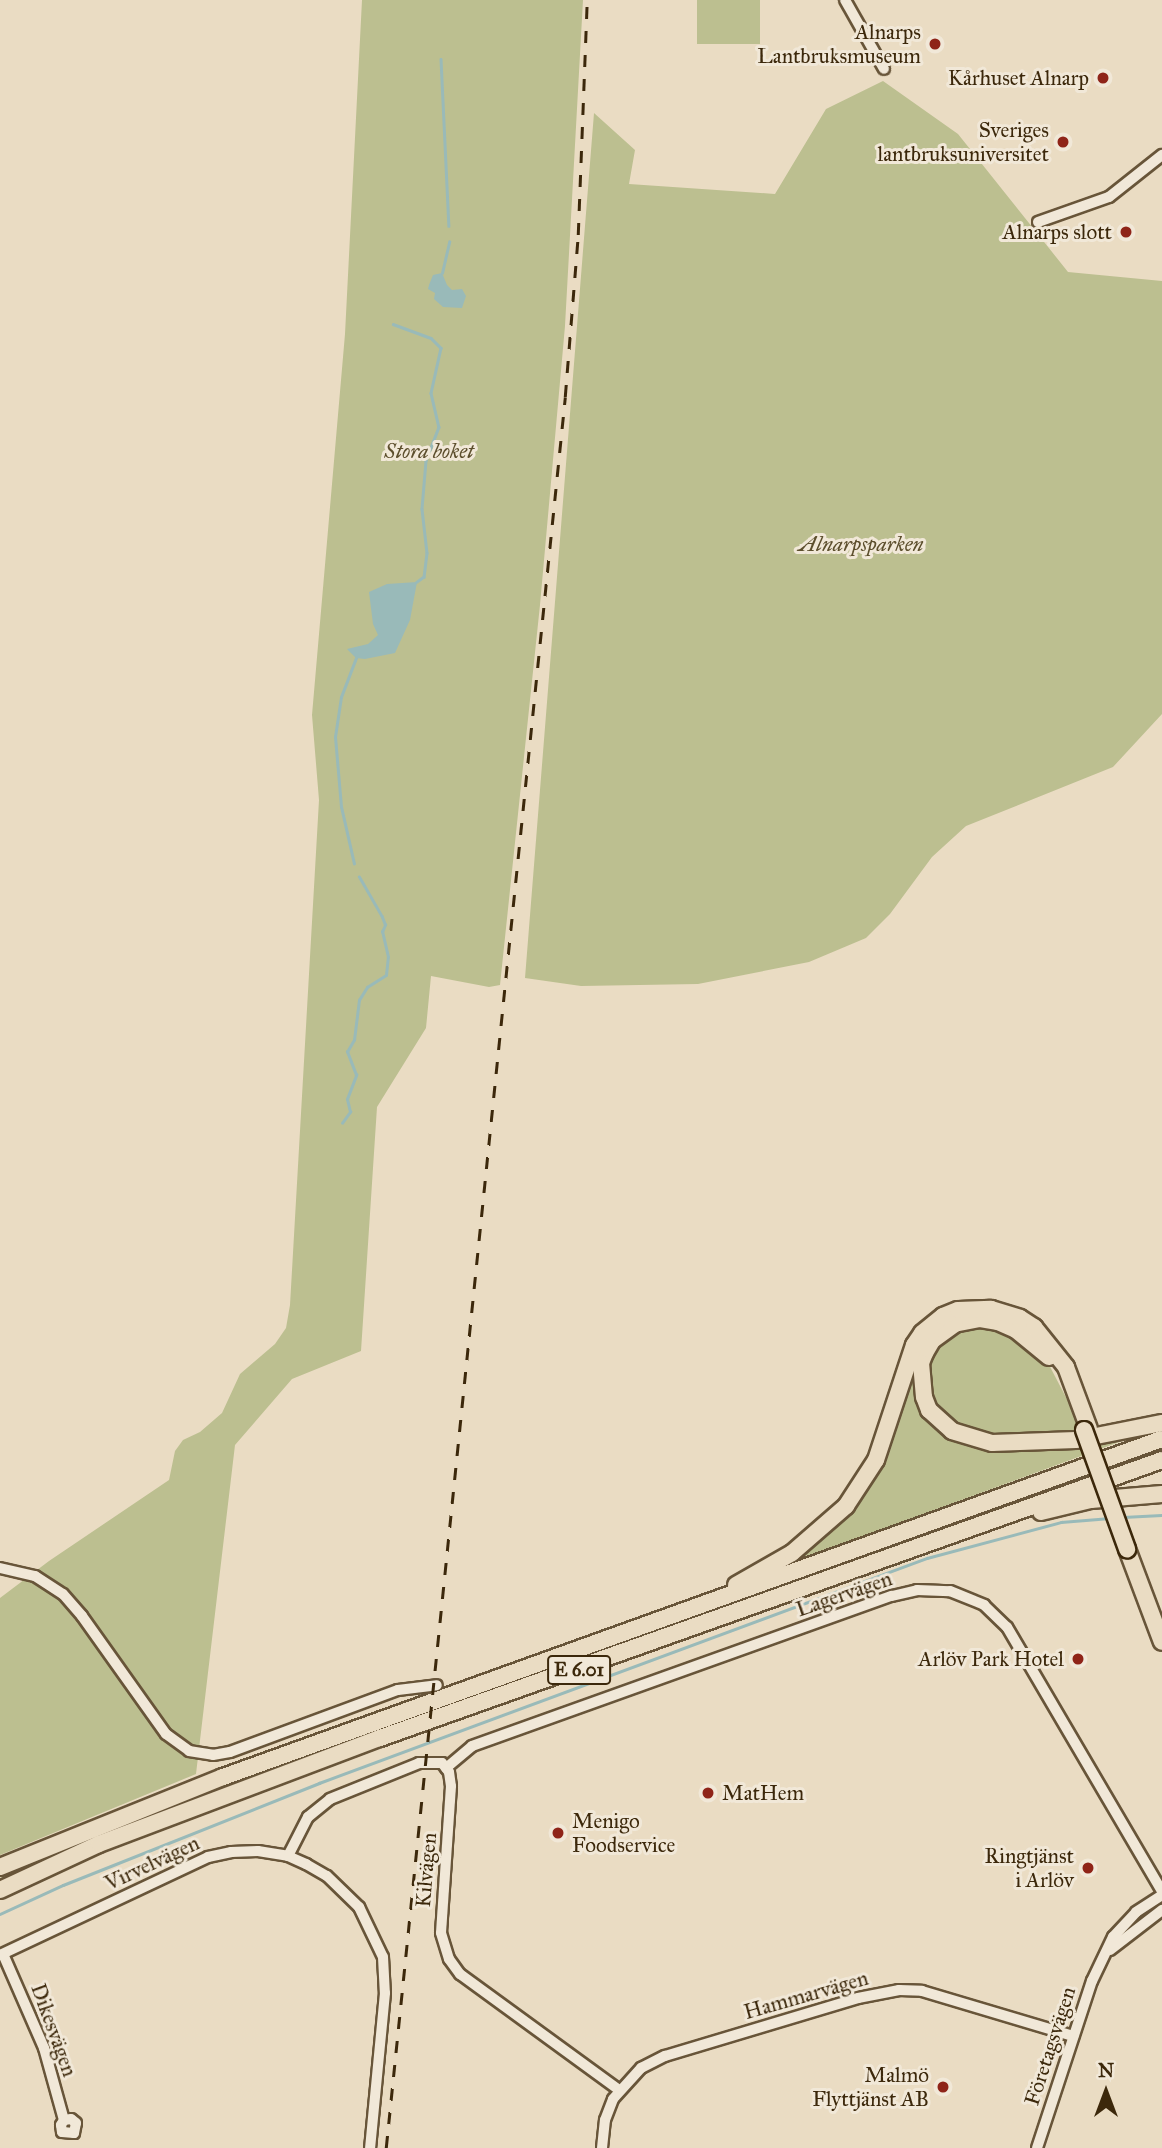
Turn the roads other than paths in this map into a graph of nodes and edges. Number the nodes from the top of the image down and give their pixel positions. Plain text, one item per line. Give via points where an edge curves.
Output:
1 (845, 0) edge
2 (884, 69) dead end
3 (1162, 155) edge
4 (1038, 222) dead end
5 (1162, 1423) edge
6 (1086, 1429) junction
7 (1162, 1439) edge
8 (1162, 1460) edge
9 (1162, 1494) edge
10 (947, 1535) junction
11 (1130, 1548) junction
12 (0, 1568) edge
13 (696, 1608) junction
14 (1162, 1615) edge
15 (1162, 1642) edge
16 (437, 1685) dead end
17 (446, 1768) junction
18 (288, 1856) junction
19 (0, 1867) edge
20 (0, 1890) edge
21 (1162, 1893) edge
22 (1162, 1910) edge
23 (1, 1955) edge
24 (1103, 1957) junction
25 (1073, 2036) junction
26 (619, 2090) junction
27 (64, 2120) dead end
28 (370, 2148) edge
29 (602, 2148) edge
30 (1037, 2148) edge

1 - 2 street
3 - 4 street via 1109,197
5 - 6 highway via 1049,1442 992,1443 967,1438 929,1410 921,1382 925,1353 946,1329 967,1321 998,1322 1016,1330 1059,1370
6 - 11 highway, bridge
6 - 13 highway via 1066,1367 1034,1327 991,1308 943,1315 914,1345 876,1460 846,1506 792,1553
7 - 13 highway, E 6.01
8 - 10 highway, E 6.01
9 - 10 highway via 1091,1500
10 - 20 highway, E 6.01 via 380,1738 99,1844
11 - 14 highway
11 - 15 highway
12 - 16 street via 35,1576 63,1594 166,1734 189,1751 230,1752 398,1690
13 - 19 highway, E 6.01 via 223,1777
17 - 18 street via 429,1761 330,1799 308,1817
17 - 21 street, Lagervägen via 472,1746 892,1596 950,1591 984,1605 1007,1627
17 - 26 street, Kilvägen via 451,1786 441,1933 449,1959 460,1974
18 - 23 street, Virvelvägen via 244,1851 208,1857
18 - 28 street, Virvelvägen via 344,1890 371,1927 383,1957 385,1993
21 - 24 street, Företagsvägen via 1119,1928
22 - 24 street, Företagsvägen
23 - 27 street, Dikesvägen via 37,2029
24 - 25 street, Företagsvägen
25 - 26 street, Hammarvägen via 922,1991 899,1990 665,2056 641,2068
25 - 30 street, Företagsvägen
26 - 29 street, Hammarvägen via 605,2120

